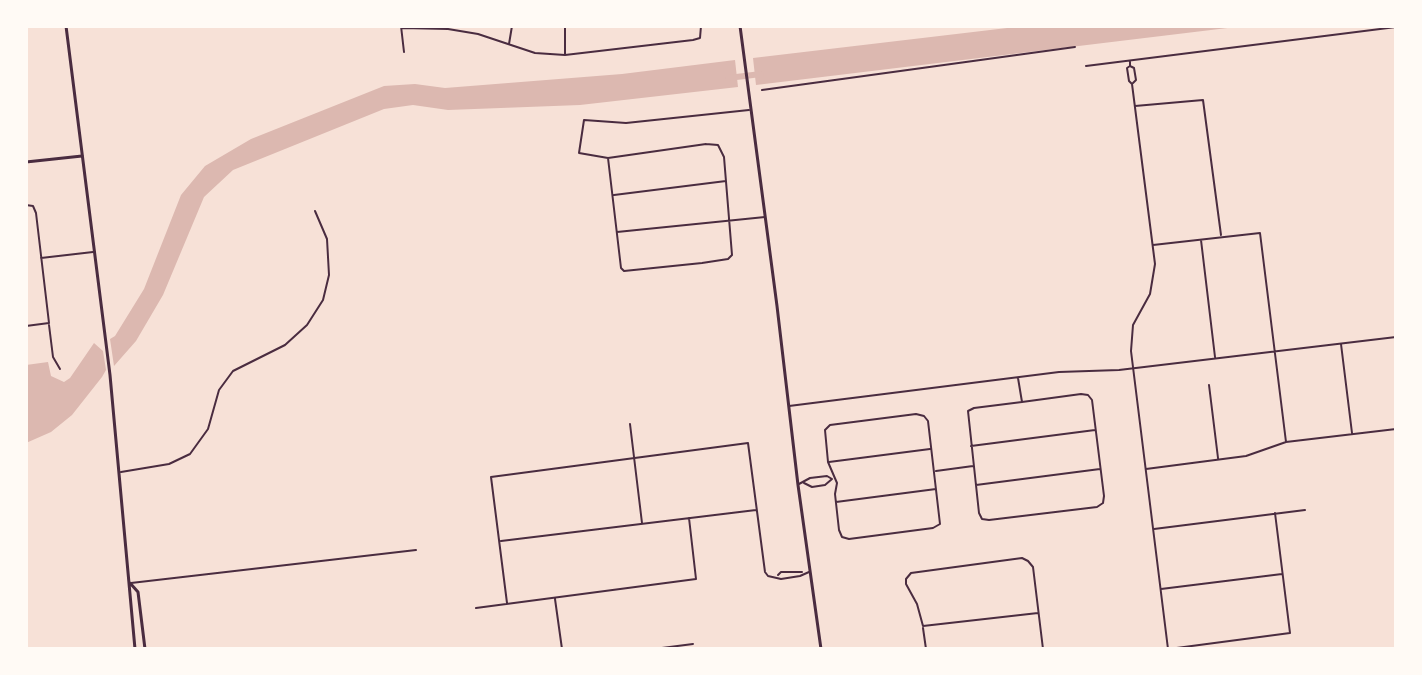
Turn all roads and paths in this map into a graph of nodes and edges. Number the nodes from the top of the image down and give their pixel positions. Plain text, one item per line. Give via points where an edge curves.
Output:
1 (66, 26) edge
2 (512, 26) edge
3 (565, 26) edge
4 (701, 26) edge
5 (740, 26) edge
6 (401, 27) edge
7 (1396, 27) edge
8 (509, 44) junction
9 (1075, 47) dead end
10 (404, 52) dead end
11 (565, 55) junction
12 (1130, 61) junction
13 (1086, 66) dead end
14 (762, 90) dead end
15 (1135, 106) junction
16 (750, 109) junction
17 (82, 156) junction
18 (608, 158) junction
19 (26, 162) edge
20 (727, 181) junction
21 (614, 195) junction
22 (26, 205) edge
23 (315, 211) dead end
24 (766, 216) junction
25 (728, 222) junction
26 (617, 232) junction
27 (1221, 236) junction
28 (1201, 239) junction
29 (1153, 245) junction
30 (94, 252) junction
31 (41, 258) junction
32 (49, 323) junction
33 (26, 326) edge
34 (1396, 337) edge
35 (1341, 343) junction
36 (1275, 351) junction
37 (1216, 358) junction
38 (1133, 368) junction
39 (60, 369) dead end
40 (1018, 377) junction
41 (1209, 385) dead end
42 (1022, 402) junction
43 (788, 406) junction
44 (630, 424) dead end
45 (1396, 429) edge
46 (1096, 430) junction
47 (1352, 434) junction
48 (1286, 442) junction
49 (971, 446) junction
50 (932, 449) junction
51 (634, 458) junction
52 (1218, 460) junction
53 (828, 462) junction
54 (973, 466) junction
55 (1101, 468) junction
56 (1145, 469) junction
57 (935, 471) junction
58 (120, 472) junction
59 (821, 477) junction
60 (834, 479) junction
61 (804, 483) junction
62 (798, 485) junction
63 (822, 485) junction
64 (976, 485) junction
65 (937, 489) junction
66 (836, 502) junction
67 (758, 510) junction
68 (1305, 510) dead end
69 (1275, 513) junction
70 (689, 518) junction
71 (642, 524) junction
72 (1153, 529) junction
73 (499, 541) junction
74 (416, 550) dead end
75 (807, 572) junction
76 (1282, 574) junction
77 (130, 583) junction
78 (1160, 589) junction
79 (555, 598) junction
80 (507, 603) junction
81 (476, 608) dead end
82 (1038, 613) junction
83 (923, 626) junction
84 (693, 644) dead end
85 (664, 648) edge
86 (135, 649) edge
87 (145, 649) edge
88 (562, 649) edge
89 (654, 649) edge
90 (821, 649) edge
91 (848, 649) edge
92 (867, 649) edge
93 (926, 649) edge
94 (1043, 649) edge
95 (1168, 649) edge

1 - 17 main road
2 - 8 street
3 - 11 street
4 - 11 street via 700,38 693,40
5 - 16 main road
6 - 8 street via 448,29
6 - 10 street
7 - 12 street
8 - 11 street
9 - 14 street
12 - 13 street
12 - 15 street
15 - 27 street via 1203,100
15 - 29 street
16 - 18 street via 626,123 584,120 579,153
16 - 24 main road
17 - 19 main road
17 - 30 main road
18 - 20 street via 718,145
18 - 21 street
20 - 21 street
20 - 25 street
21 - 26 street
22 - 31 street via 35,209
23 - 58 street via 327,239 329,275 323,300 307,325 285,345 233,371 219,390 208,429 190,454 169,464
24 - 25 street
24 - 43 main road
25 - 26 street
25 - 26 street via 728,259 628,273 621,268
27 - 28 street
27 - 36 street via 1260,233
28 - 29 street
28 - 37 street
29 - 38 street via 1154,278 1131,337
30 - 31 street
30 - 58 main road
31 - 32 street
32 - 33 street
32 - 39 street via 53,357
34 - 35 street
35 - 36 street
35 - 47 street
36 - 37 street
36 - 48 street
37 - 38 street
38 - 40 street
38 - 56 street
40 - 42 street
40 - 43 street
41 - 52 street
42 - 46 street via 1088,395
42 - 49 street via 968,411
43 - 62 main road
44 - 51 street
45 - 47 street
46 - 49 street
46 - 55 street
47 - 48 street
48 - 52 street
49 - 54 street
50 - 53 street
50 - 53 street via 924,416 844,423 825,430
50 - 57 street
51 - 67 street via 748,443
51 - 71 street
51 - 73 street via 491,477
52 - 56 street
53 - 60 street
54 - 57 street
54 - 64 street
55 - 64 street
55 - 64 street via 1104,496 1097,507 982,519
56 - 72 street
57 - 65 street
58 - 77 main road
59 - 60 street
59 - 61 street
59 - 63 street
60 - 63 street
60 - 66 street
61 - 62 street
61 - 63 street
62 - 75 main road
65 - 66 street
65 - 66 street via 941,515 933,528 849,539 839,530
67 - 70 street
67 - 75 street via 768,576 781,579
68 - 69 street
69 - 72 street
69 - 76 street
70 - 71 street
70 - 79 street via 696,579
71 - 73 street
72 - 78 street
73 - 80 street
74 - 77 street
75 - 90 main road
76 - 78 street
76 - 95 street via 1290,633
77 - 86 main road
77 - 87 main road via 138,592
78 - 95 street
79 - 80 street
79 - 88 street
80 - 81 street
82 - 83 street
82 - 83 street via 1033,567 1022,558 911,573 906,584
82 - 94 street
83 - 93 street
84 - 85 street
85 - 89 street
91 - 92 street

